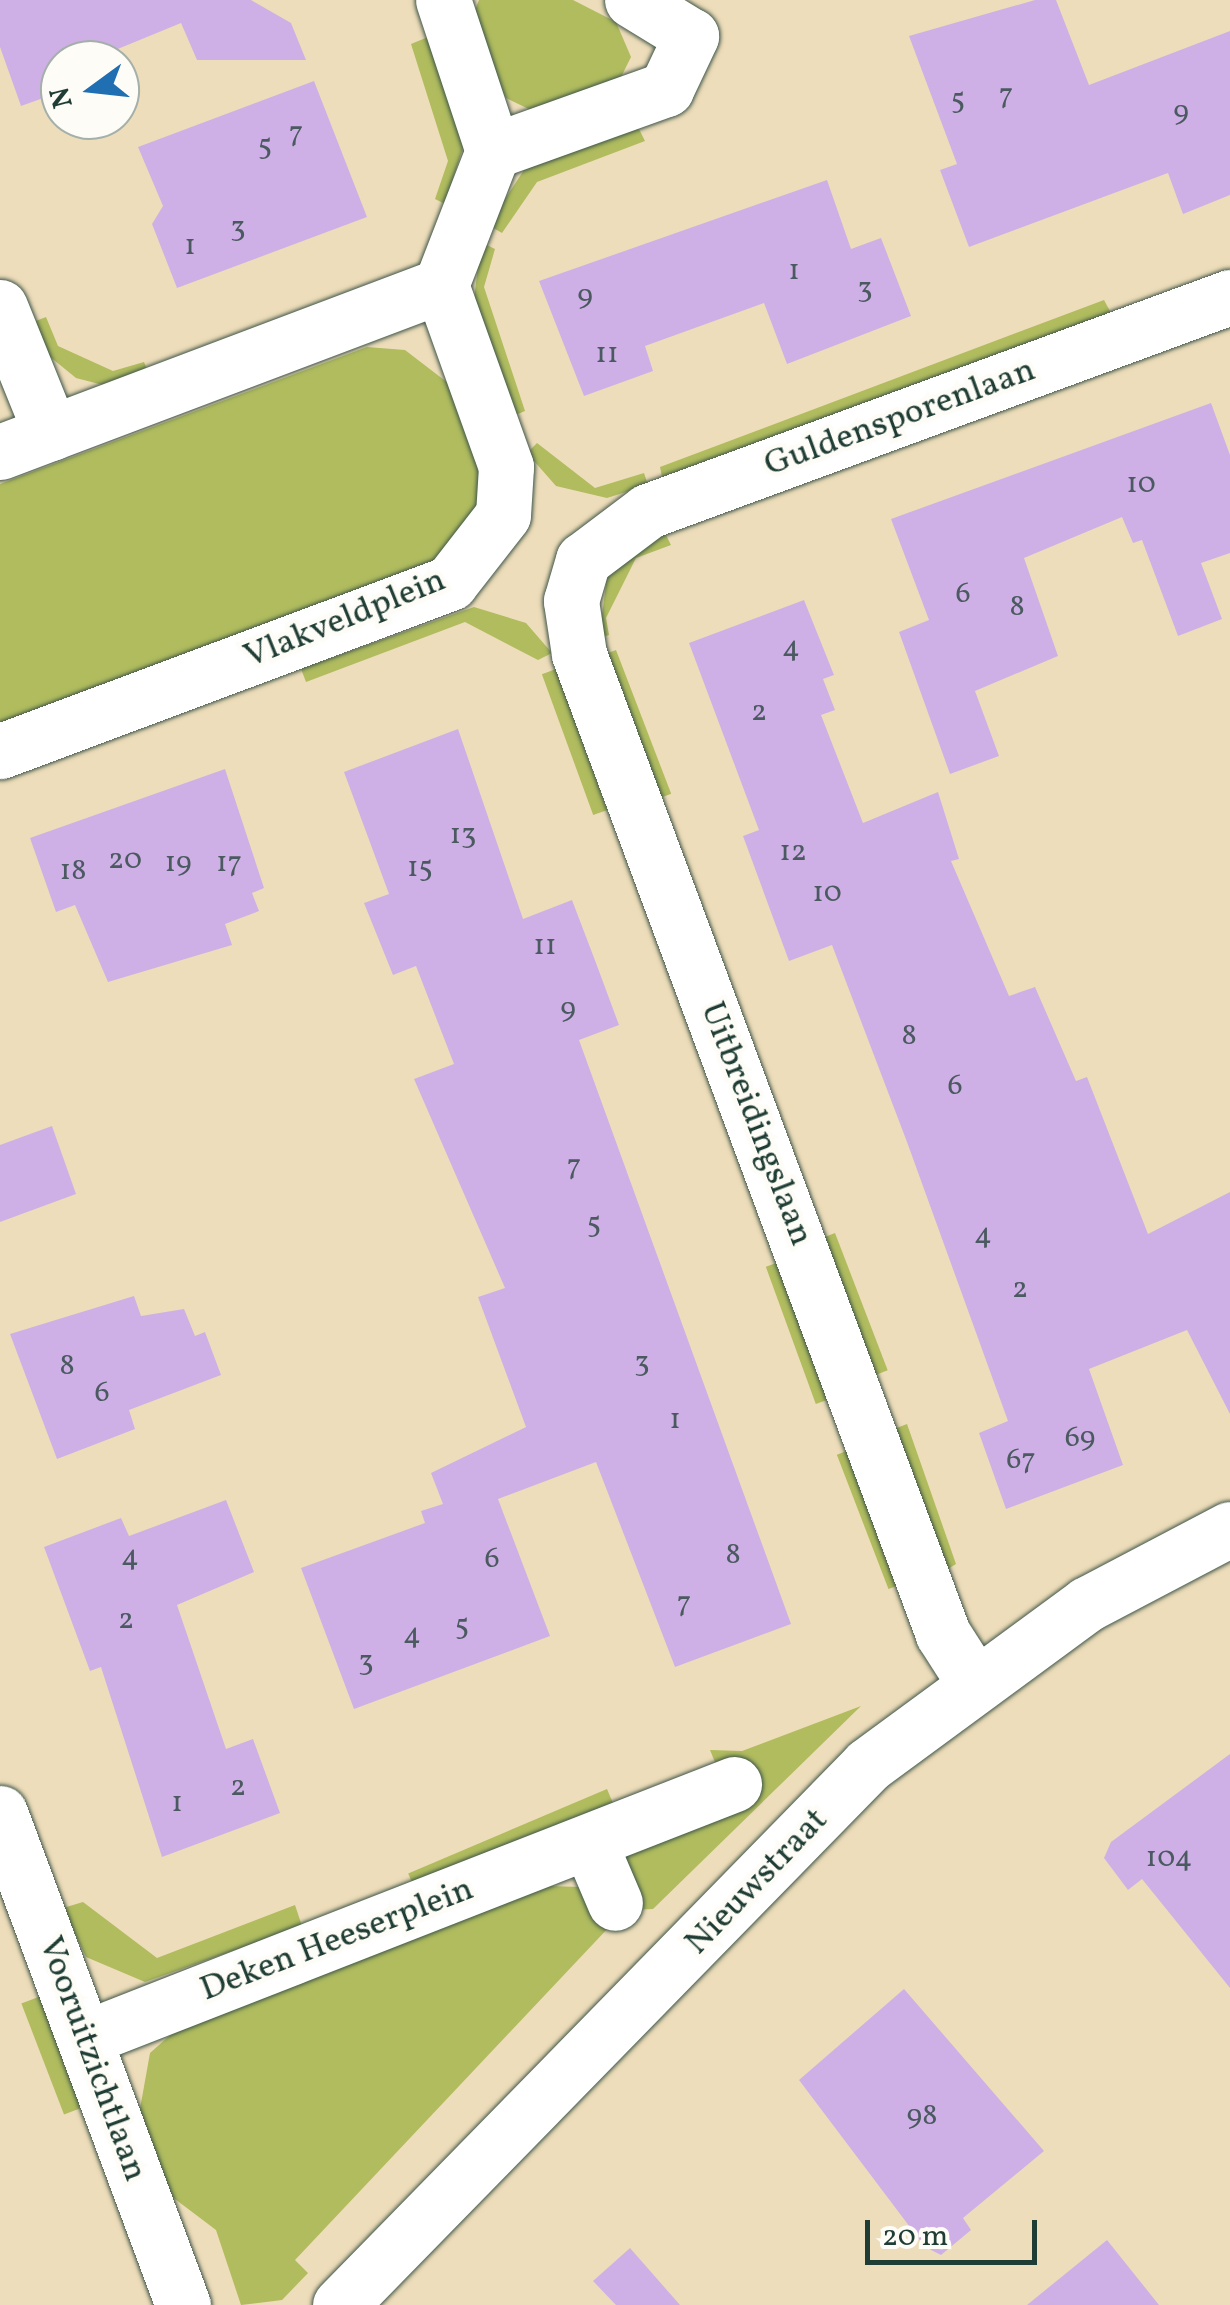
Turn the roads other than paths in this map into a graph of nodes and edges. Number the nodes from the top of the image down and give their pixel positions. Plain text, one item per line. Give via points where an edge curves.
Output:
1 (443, 0) edge
2 (632, 0) edge
3 (493, 151) junction
4 (441, 286) junction
5 (1230, 297) edge
6 (0, 307) edge
7 (52, 432) junction
8 (0, 452) edge
9 (583, 560) joint
10 (0, 751) edge
11 (1230, 1530) edge
12 (973, 1681) junction
13 (734, 1784) dead end
14 (0, 1813) edge
15 (589, 1842) junction
16 (615, 1903) dead end
17 (85, 2038) junction
18 (183, 2305) edge
19 (340, 2305) edge

1 - 3 street
2 - 3 street via 690,36 666,89
3 - 4 street
4 - 7 street
4 - 10 street, Vlakveldplein via 506,467 503,515 480,556 450,583
5 - 9 street, Guldensporenlaan via 648,510
6 - 7 street
7 - 8 street
9 - 12 street, Uitbreidingslaan via 572,635 944,1634
11 - 12 street, Nieuwstraat via 1087,1604
12 - 19 street, Nieuwstraat via 868,1765
13 - 15 street, Deken Heeserplein
14 - 17 street, Vooruitzichtlaan
15 - 16 street
15 - 17 street, Deken Heeserplein
17 - 18 street, Vooruitzichtlaan

